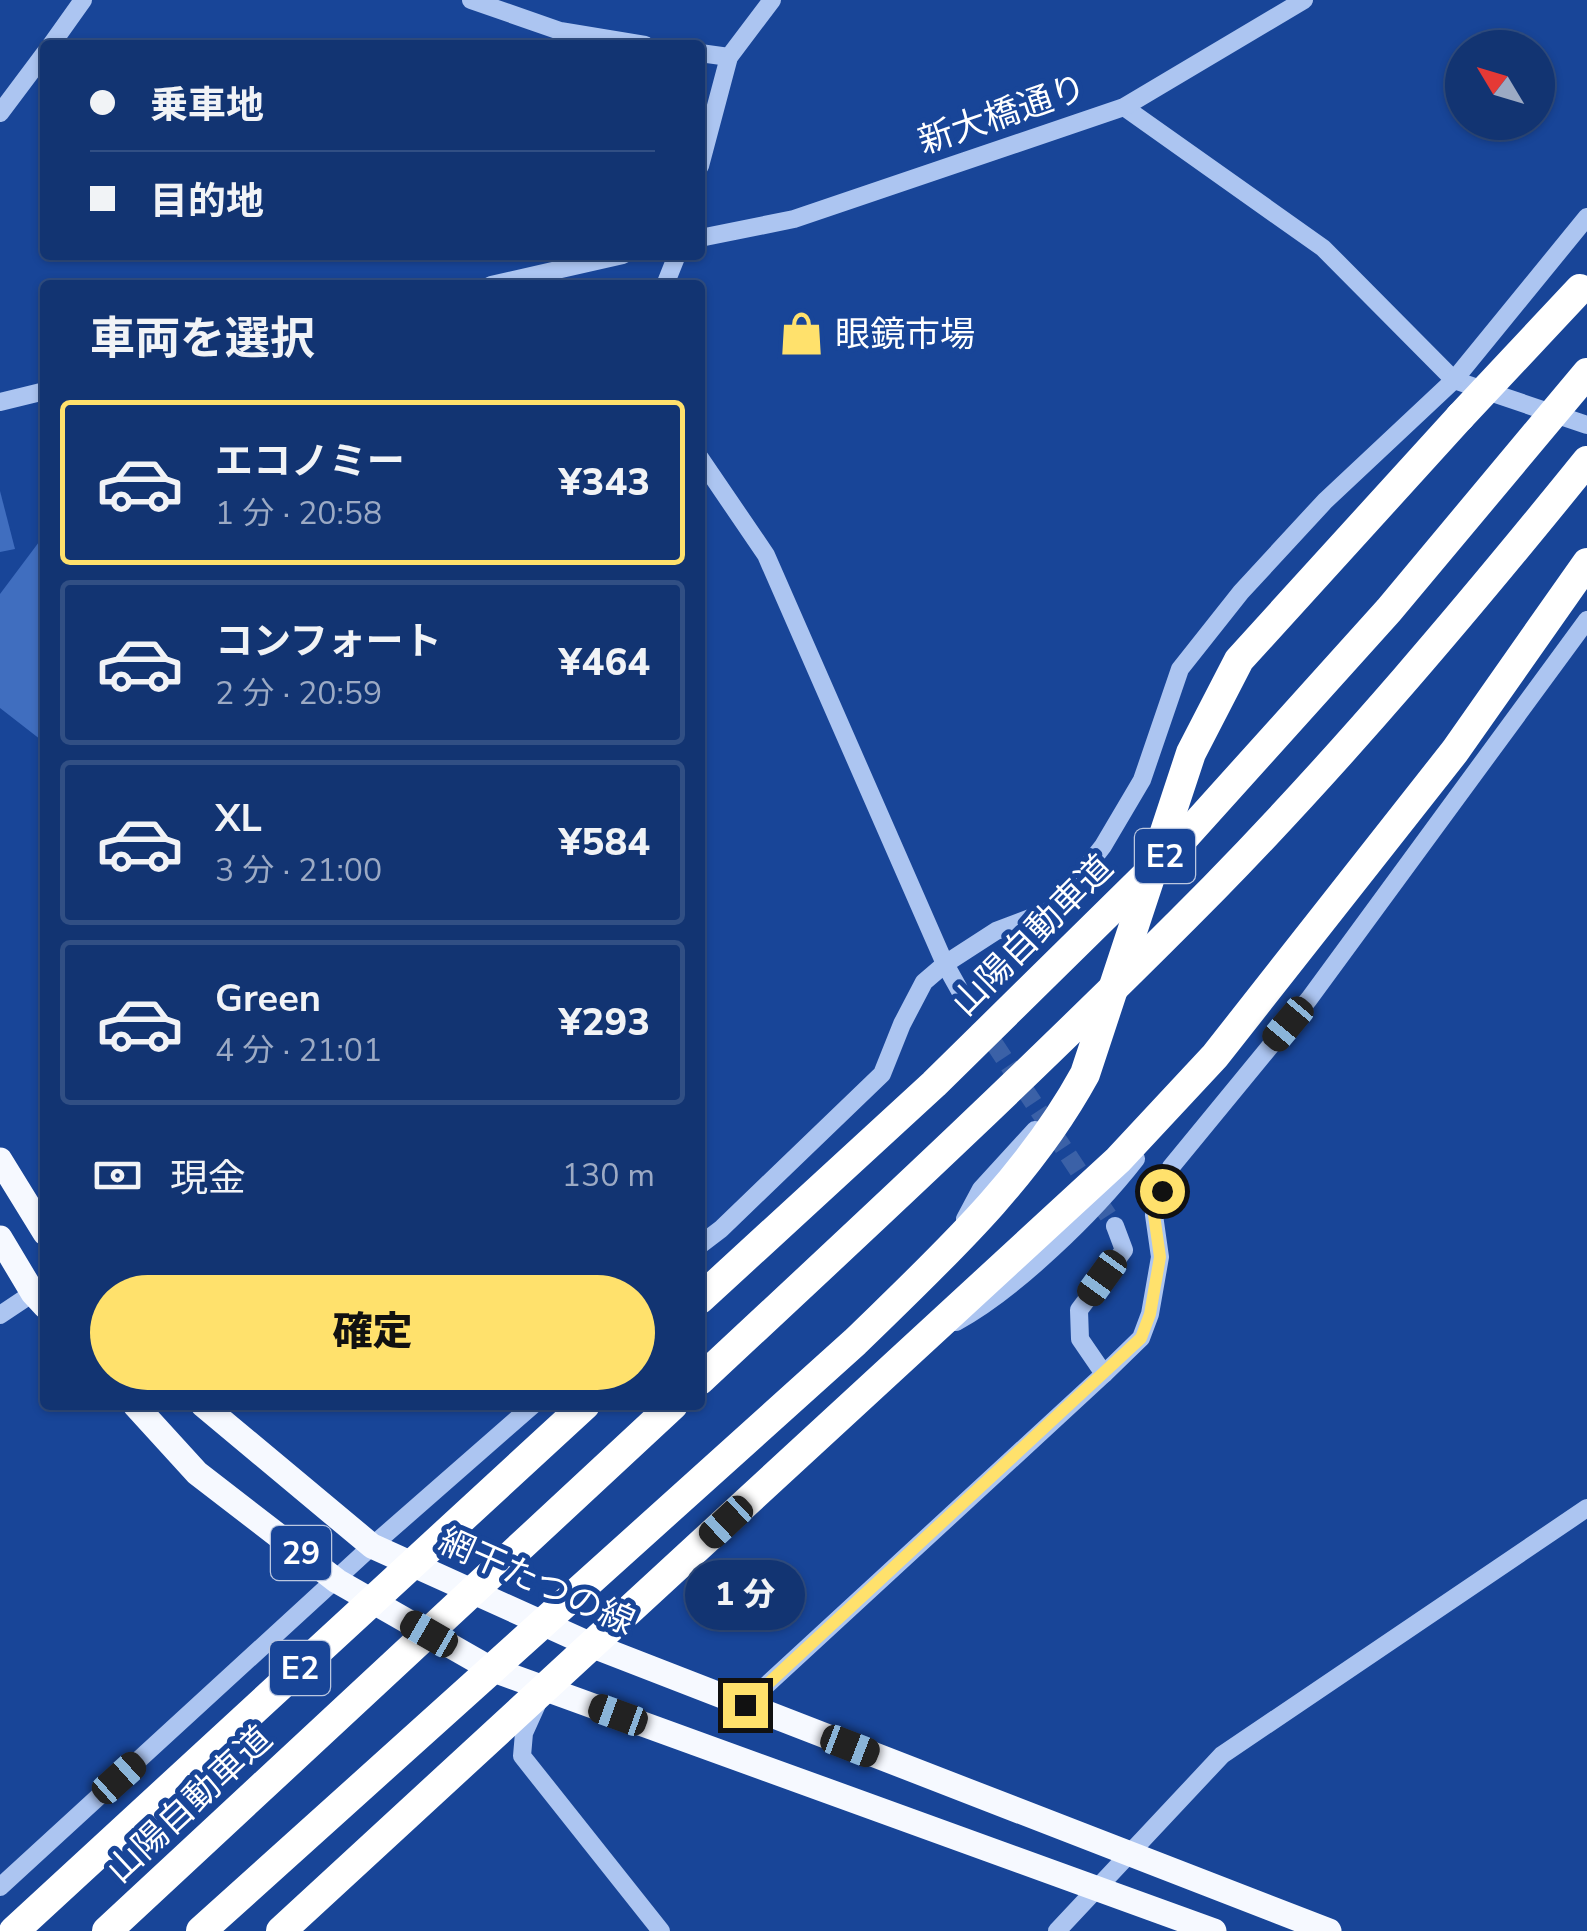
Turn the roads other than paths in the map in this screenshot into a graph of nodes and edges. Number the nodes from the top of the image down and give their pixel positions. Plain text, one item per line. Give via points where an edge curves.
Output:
1 (84, 0) edge
2 (472, 0) edge
3 (772, 0) edge
4 (1304, 0) edge
5 (55, 40) edge
6 (615, 40) edge
7 (705, 54) edge
8 (729, 57) junction
9 (40, 60) edge
10 (1124, 107) junction
11 (0, 113) edge
12 (705, 147) edge
13 (1587, 217) edge
14 (705, 237) edge
15 (601, 260) edge
16 (512, 280) edge
17 (1587, 281) edge
18 (1587, 372) edge
19 (1454, 380) junction
20 (40, 392) edge
21 (0, 402) edge
22 (1587, 424) edge
23 (1587, 461) edge
24 (705, 465) edge
25 (1587, 563) edge
26 (1587, 620) edge
27 (945, 964) junction
28 (964, 998) tunnel mouth
29 (0, 1160) edge
30 (40, 1225) edge
31 (1115, 1226) tunnel mouth
32 (0, 1238) edge
33 (705, 1241) edge
34 (40, 1294) edge
35 (705, 1294) edge
36 (40, 1296) edge
37 (0, 1316) edge
38 (1104, 1374) junction
39 (705, 1375) edge
40 (140, 1410) edge
41 (208, 1410) edge
42 (527, 1410) edge
43 (580, 1410) edge
44 (668, 1410) edge
45 (1587, 1508) edge
46 (372, 1546) junction
47 (337, 1581) junction
48 (540, 1624) junction
49 (591, 1645) junction
50 (491, 1669) junction
51 (544, 1688) junction
52 (745, 1705) junction
53 (1128, 1856) junction
54 (0, 1888) edge
55 (1097, 1888) junction
56 (14, 1931) edge
57 (107, 1931) edge
58 (201, 1931) edge
59 (281, 1931) edge
60 (662, 1931) edge
61 (1056, 1931) edge
62 (1214, 1931) edge
63 (1329, 1931) edge

1 - 5 street
2 - 6 street via 560,31
3 - 8 street
4 - 10 street, 新大橋通り
7 - 8 street
8 - 12 street
9 - 11 street
10 - 14 street, 新大橋通り via 794,219
10 - 19 street via 1322,248
13 - 19 street
15 - 16 street
17 - 48 highway, bridge via 1239,660 1190,752 1085,1074 1038,1149 949,1251 855,1342
18 - 35 highway, 山陽自動車道 / E2, bridge via 1389,610 1180,842 934,1084
19 - 22 street
19 - 27 street via 1325,501 1180,670 1142,780 1054,910 996,931
20 - 21 street
23 - 39 highway, E2, bridge via 1435,648 1216,886
24 - 27 street via 766,555
25 - 49 highway via 1455,751 1215,1056 1118,1160
26 - 38 street via 1309,999 1171,1167 1154,1215 1160,1257 1150,1314 1141,1338
27 - 28 street
27 - 33 street via 924,982 882,1074
29 - 30 main road
31 - 38 street via 1124,1250 1079,1310 1080,1338
32 - 34 main road
36 - 37 street
38 - 52 street
40 - 47 main road, 29 via 197,1473
41 - 46 main road, 網干たつの線 / 29
42 - 46 street
43 - 56 highway, 山陽自動車道 / E2, bridge
44 - 57 highway, 山陽自動車道 / E2, bridge
45 - 53 street via 1222,1755
46 - 47 street
46 - 48 main road, 網干たつの線 / 29
47 - 50 main road, 29
47 - 54 street
48 - 49 main road, 網干たつの線 / 29
48 - 50 highway
49 - 51 highway
49 - 52 main road, 網干たつの線 / 29
50 - 51 main road, 29
50 - 58 highway
51 - 55 main road, 29
51 - 59 highway
51 - 60 street via 524,1733 522,1756
52 - 53 main road, 網干たつの線 / 29
53 - 55 street
53 - 63 main road, 網干たつの線 / 29
55 - 61 street
55 - 62 main road, 29

